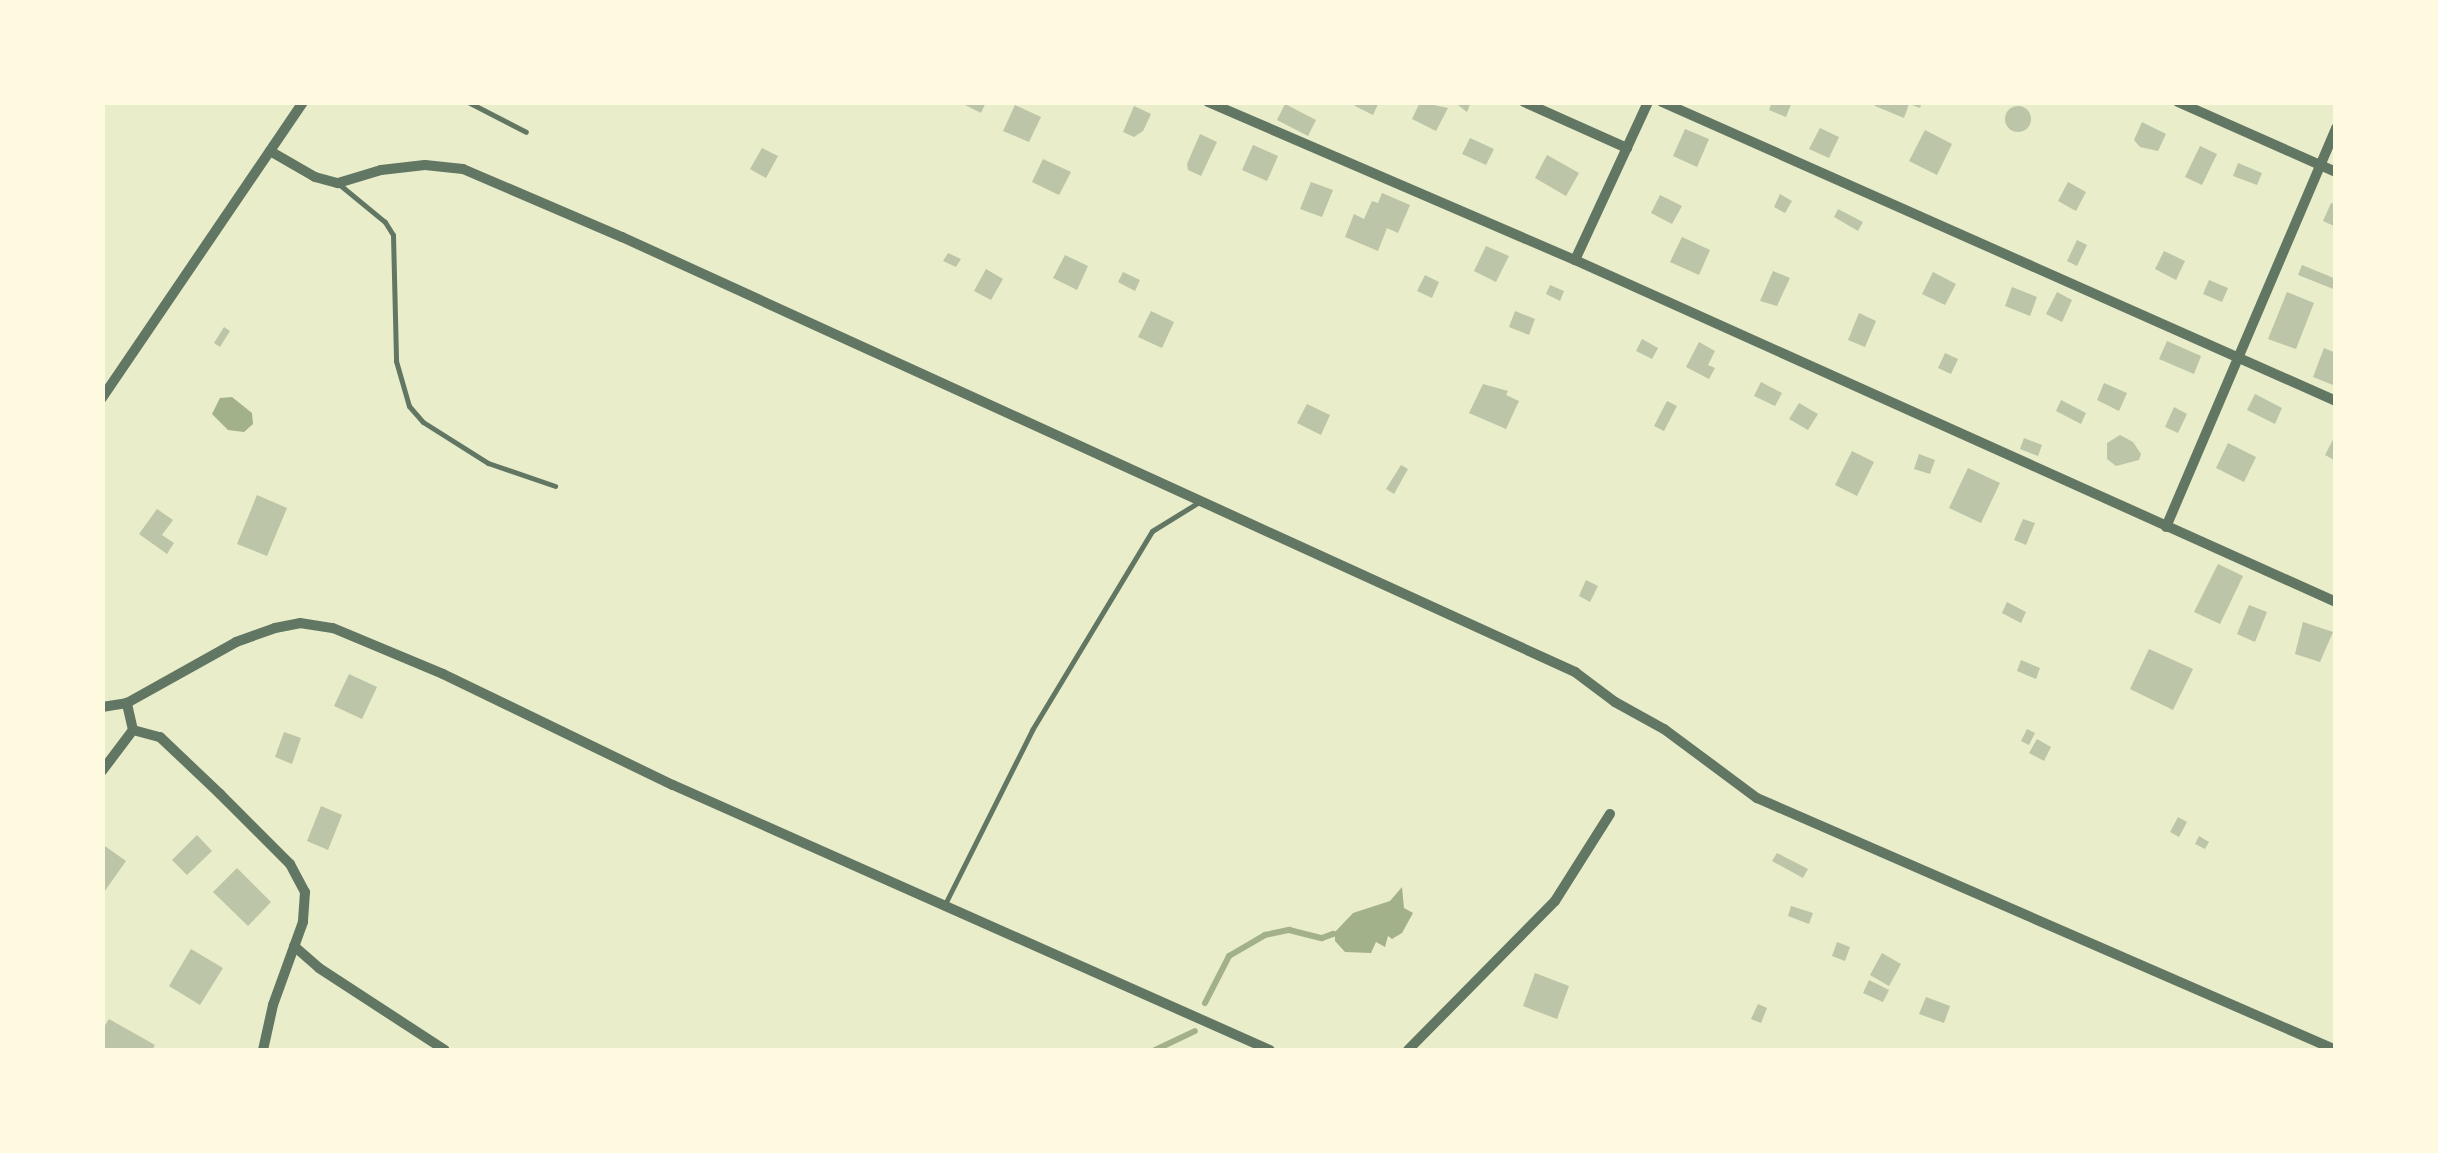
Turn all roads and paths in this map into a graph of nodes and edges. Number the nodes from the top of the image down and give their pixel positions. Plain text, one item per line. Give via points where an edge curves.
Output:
1 (303, 102) edge
2 (468, 102) edge
3 (1208, 102) edge
4 (1524, 102) edge
5 (1648, 102) edge
6 (1662, 102) edge
7 (2178, 102) edge
8 (2336, 128) edge
9 (526, 132) dead end
10 (1626, 148) junction
11 (270, 151) junction
12 (2317, 164) junction
13 (2336, 172) edge
14 (338, 183) junction
15 (1575, 260) junction
16 (2234, 357) junction
17 (102, 398) edge
18 (2336, 401) edge
19 (555, 486) dead end
20 (1199, 502) junction
21 (2166, 527) junction
22 (2336, 602) edge
23 (127, 704) junction
24 (102, 707) edge
25 (134, 730) junction
26 (102, 771) edge
27 (1610, 814) dead end
28 (945, 904) junction
29 (294, 946) junction
30 (263, 1050) edge
31 (446, 1050) edge
32 (1270, 1050) edge
33 (1408, 1050) edge
34 (2336, 1050) edge

1 - 11 street
2 - 9 lane
3 - 15 street
4 - 10 street
5 - 10 street
6 - 16 street
7 - 12 street
8 - 12 street
10 - 15 street
11 - 14 street via 315,178
11 - 17 street
12 - 13 street
12 - 16 street
14 - 19 lane via 393,234 396,361 409,406 488,463
14 - 20 street via 381,170 463,169 880,352
15 - 21 street
16 - 18 street
16 - 21 street
20 - 28 lane via 1152,531 1032,730
20 - 34 street via 1575,672 1772,806
21 - 22 street
23 - 24 street
23 - 25 street
23 - 28 street via 262,632 300,623 333,628
25 - 26 street
25 - 29 street via 160,737 290,864 305,892
27 - 33 street via 1555,900
28 - 32 street
29 - 30 street
29 - 31 street

